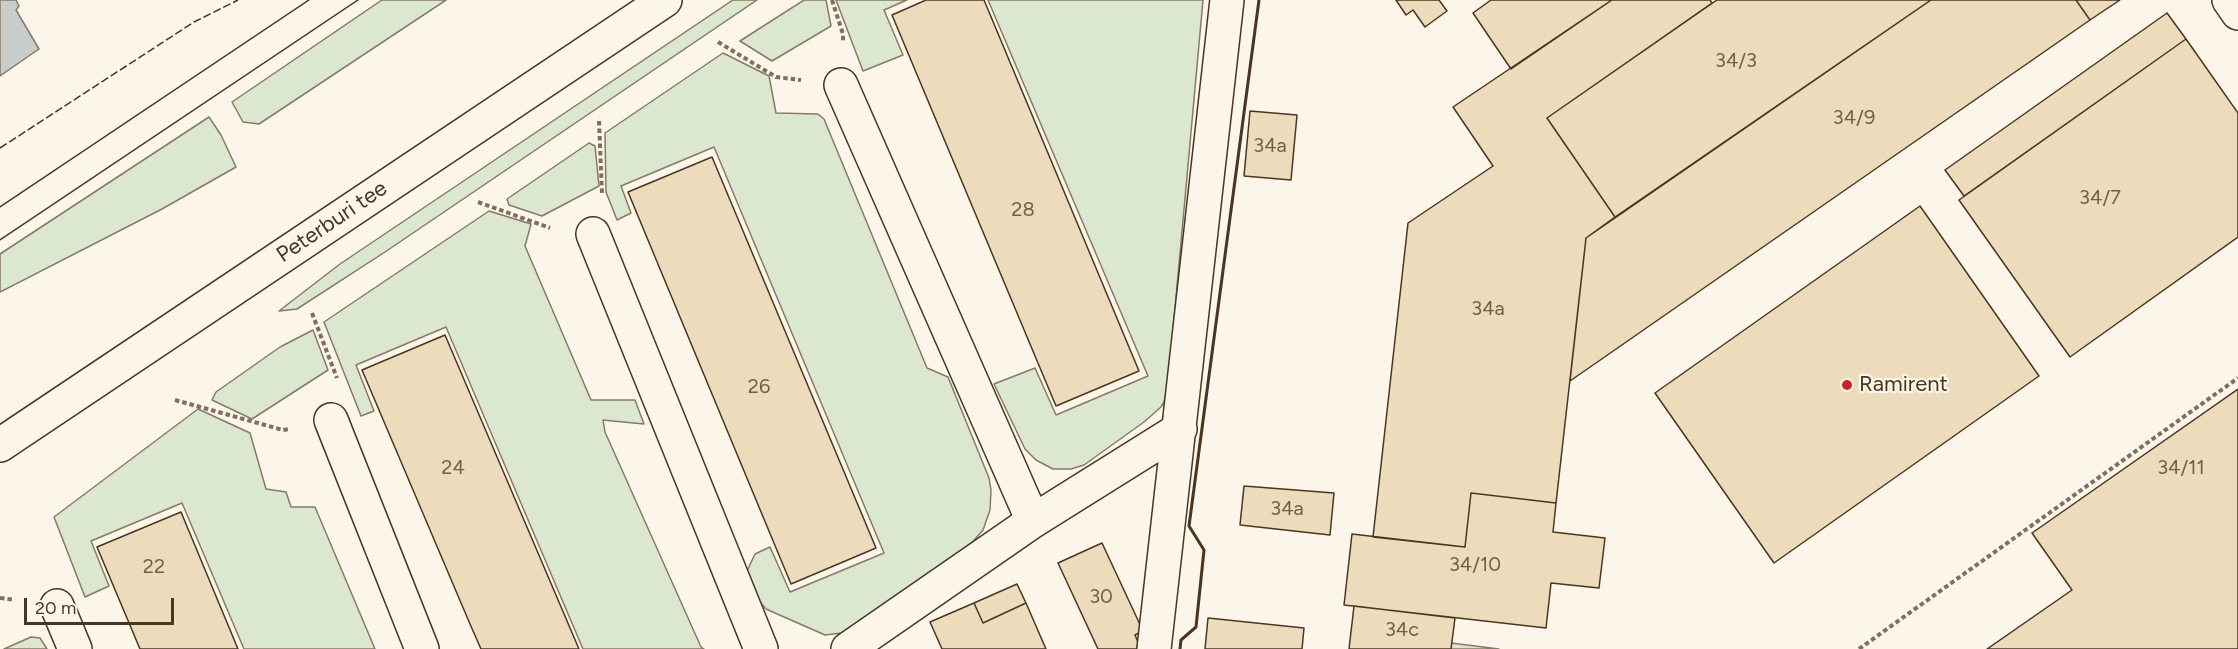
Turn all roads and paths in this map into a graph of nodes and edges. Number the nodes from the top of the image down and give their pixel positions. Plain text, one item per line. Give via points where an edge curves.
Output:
1 (664, 0) edge
2 (832, 0) edge
3 (1227, 0) edge
4 (2229, 0) edge
5 (2238, 13) edge
6 (718, 42) dead end
7 (841, 85) junction
8 (593, 234) dead end
9 (312, 313) dead end
10 (2238, 378) edge
11 (174, 400) dead end
12 (331, 420) junction
13 (1180, 429) junction
14 (0, 445) edge
15 (1033, 521) junction
16 (57, 606) dead end
17 (75, 649) edge
18 (422, 649) edge
19 (761, 649) edge
20 (848, 649) edge
21 (1154, 649) edge
22 (1859, 649) edge

1 - 14 main road, Peterburi tee
2 - 7 path via 843,34
3 - 13 main road
4 - 5 main road
6 - 7 path via 776,77
7 - 15 main road
8 - 19 main road
9 - 12 path via 346,403
10 - 22 path
11 - 12 path via 283,430
12 - 18 main road
13 - 15 main road
13 - 21 main road
15 - 20 main road
16 - 17 main road

